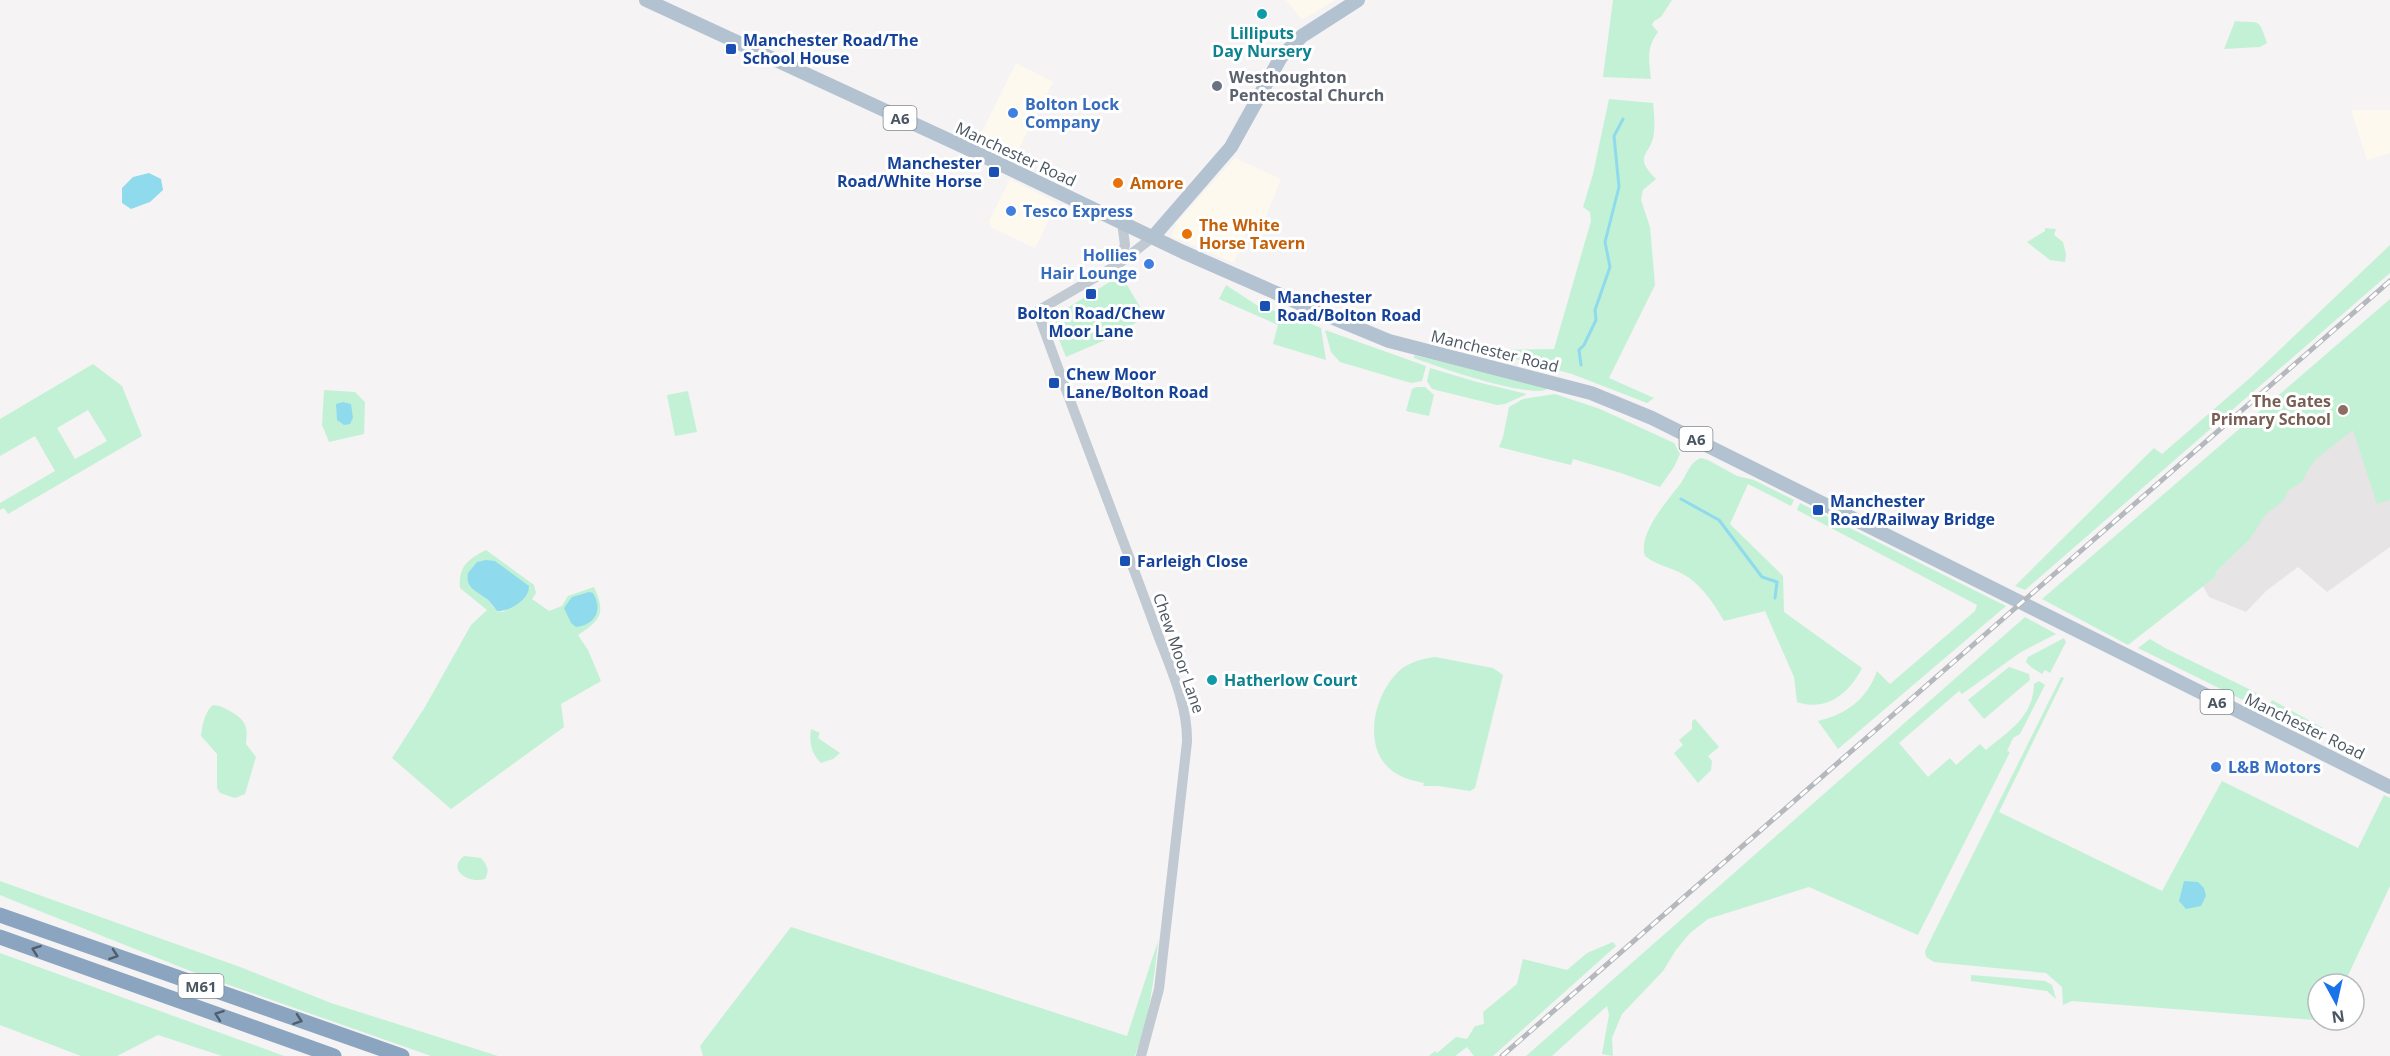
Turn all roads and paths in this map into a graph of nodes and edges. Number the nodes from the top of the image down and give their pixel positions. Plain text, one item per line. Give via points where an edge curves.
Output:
1 (646, 0) edge
2 (1358, 0) edge
3 (1122, 222) junction
4 (1153, 237) junction
5 (1117, 265) junction
6 (2390, 787) edge
7 (0, 908) edge
8 (0, 915) edge
9 (0, 937) edge
10 (82, 944) junction
11 (334, 1056) edge
12 (402, 1056) edge
13 (1141, 1056) edge

1 - 3 main road, Manchester Road / A6
2 - 4 main road via 1288,49 1231,147
3 - 4 main road, Manchester Road / A6
3 - 5 street via 1125,245
4 - 5 street
4 - 6 main road, Manchester Road / A6 via 1284,298 1389,340 1583,391 1652,418
5 - 13 street, Chew Moor Lane via 1039,310 1187,722 1161,978
7 - 10 highway, M61
8 - 10 highway, M61
11 -> 9 highway, M61
10 -> 12 highway, M61

